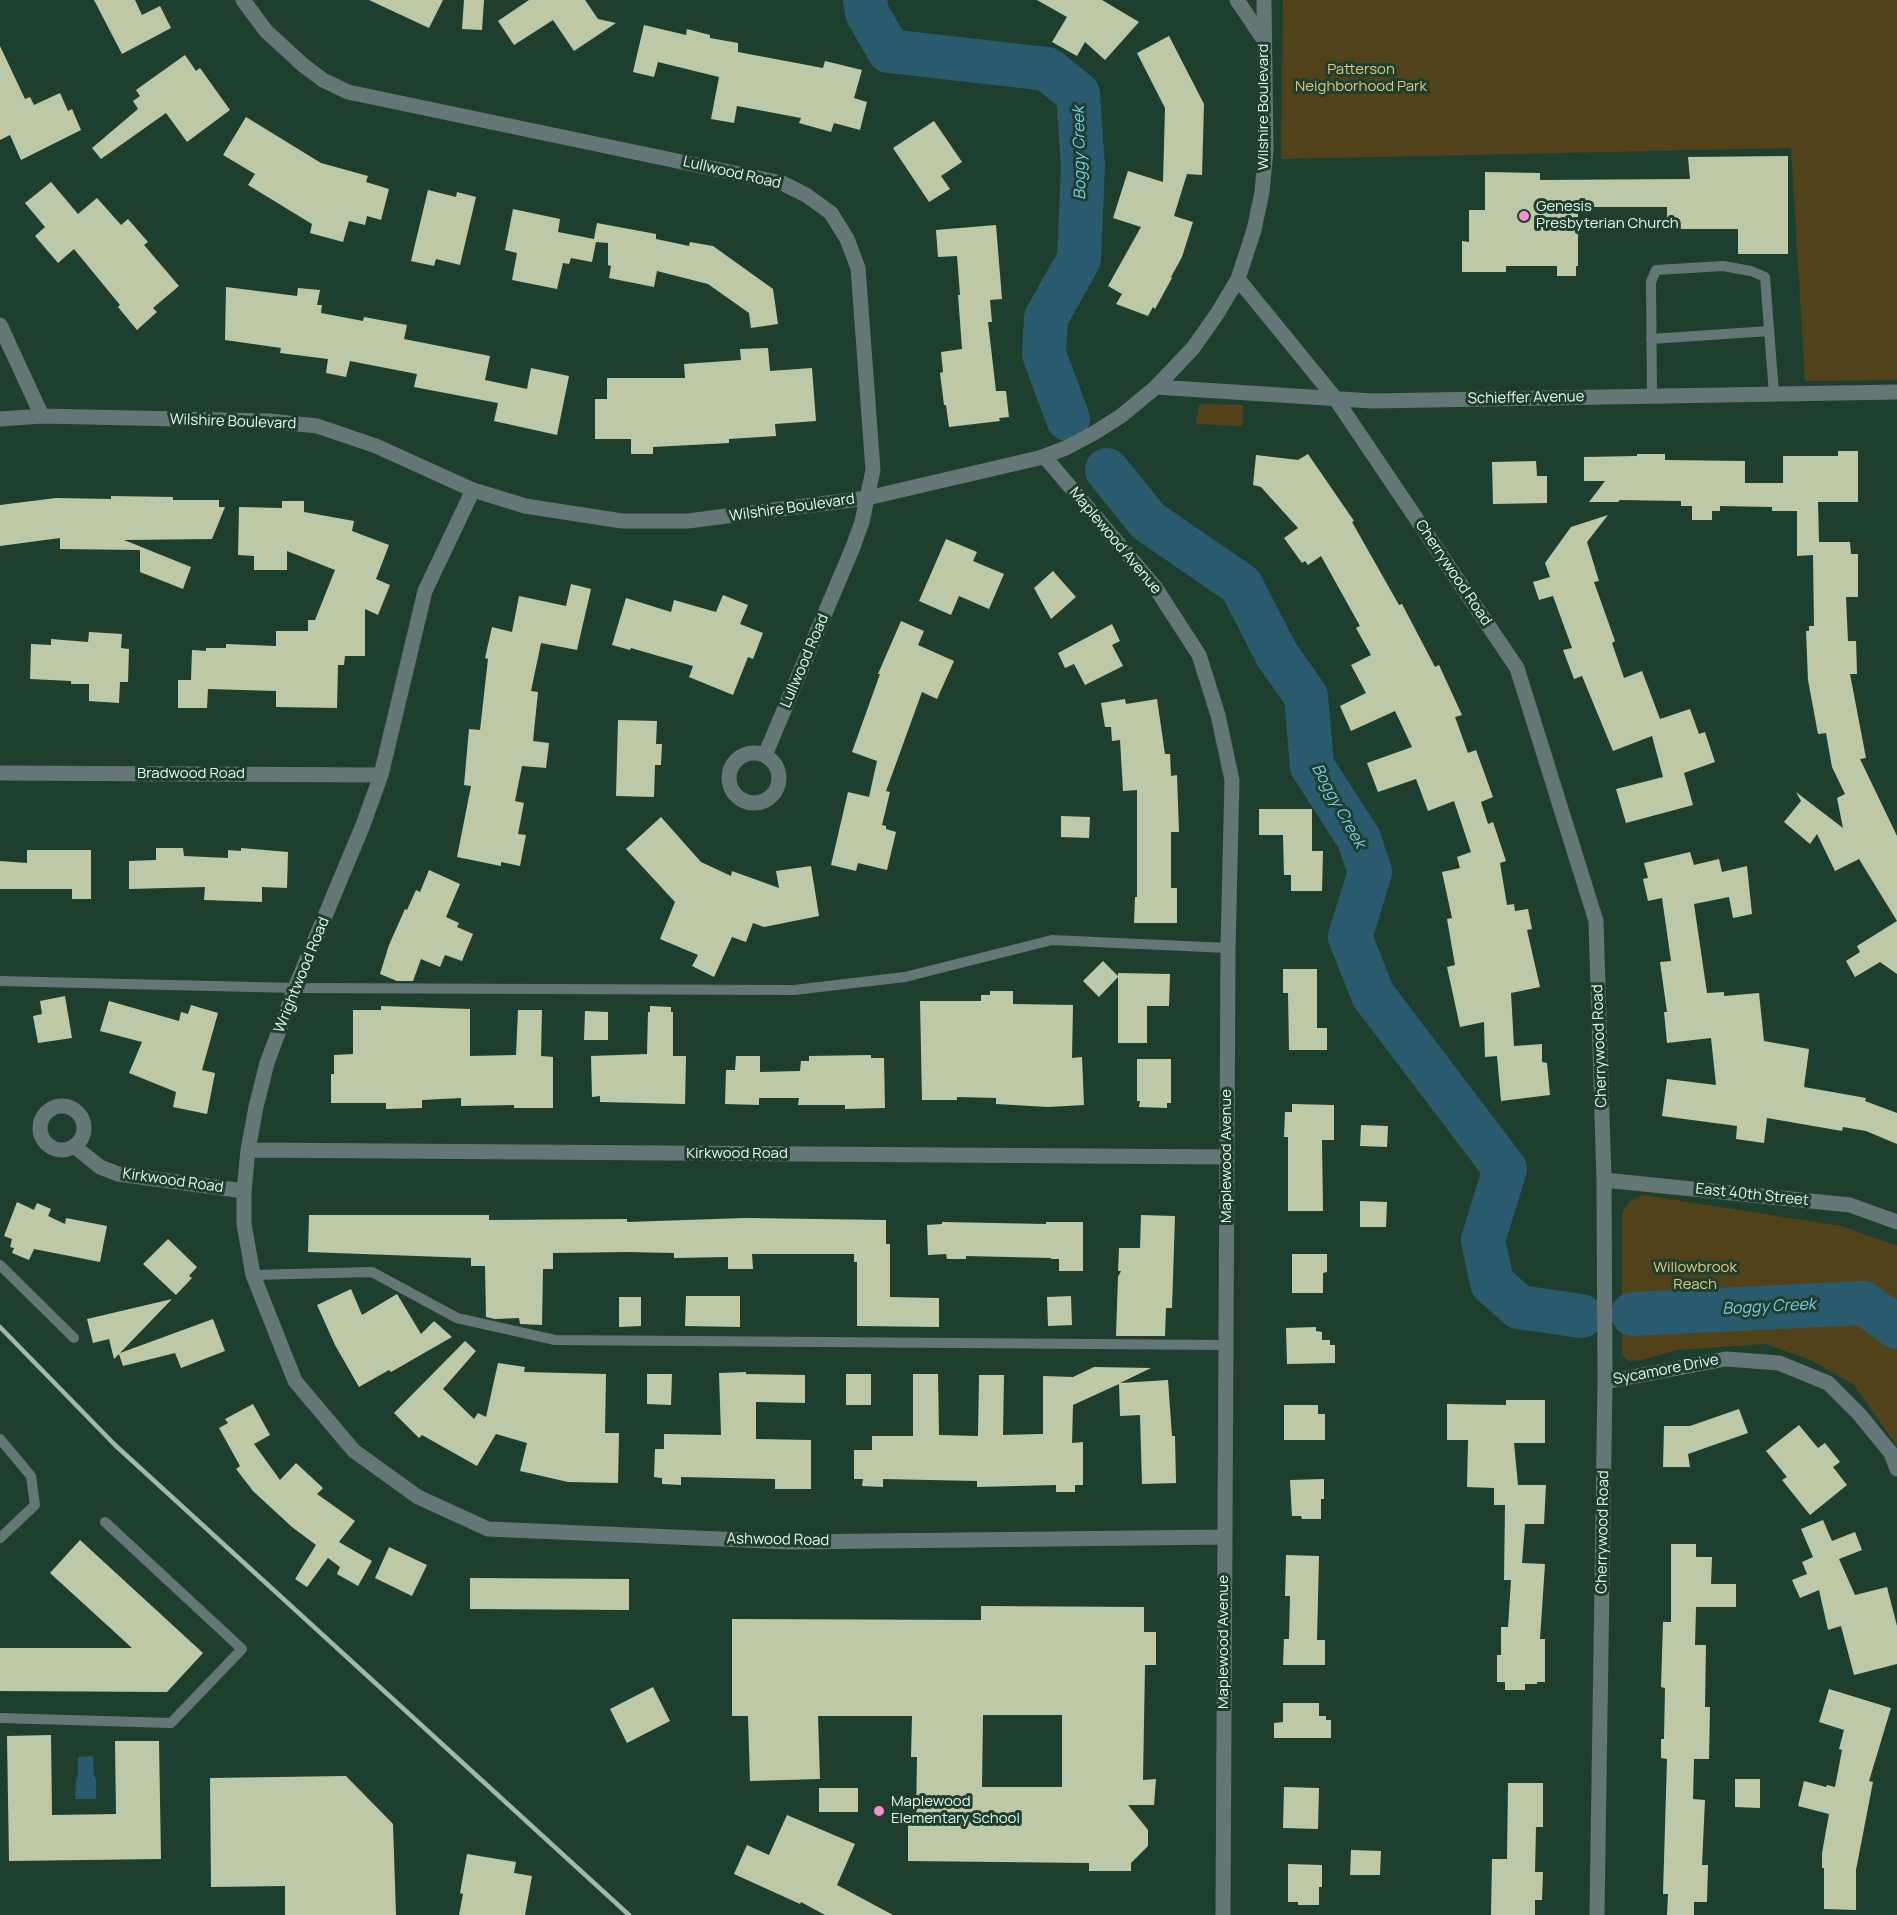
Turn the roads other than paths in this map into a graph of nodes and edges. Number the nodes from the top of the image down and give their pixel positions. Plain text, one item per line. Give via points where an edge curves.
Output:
1 (243, 0) edge
2 (1237, 0) edge
3 (1264, 0) edge
4 (1264, 40) junction
5 (1238, 279) junction
6 (0, 325) edge
7 (1769, 331) junction
8 (1651, 339) junction
9 (1156, 387) junction
10 (1897, 392) edge
11 (1774, 394) junction
12 (1652, 396) junction
13 (1335, 398) junction
14 (42, 416) junction
15 (0, 419) edge
16 (1044, 456) junction
17 (473, 490) junction
18 (867, 498) junction
19 (765, 755) dead end
20 (0, 773) edge
21 (381, 775) junction
22 (1228, 948) junction
23 (0, 981) edge
24 (296, 988) junction
25 (74, 1146) dead end
26 (248, 1150) junction
27 (1227, 1158) junction
28 (1604, 1180) junction
29 (244, 1191) junction
30 (1897, 1222) edge
31 (0, 1265) edge
32 (253, 1275) junction
33 (74, 1338) dead end
34 (1226, 1345) junction
35 (1605, 1382) junction
36 (0, 1438) edge
37 (354, 1451) joint
38 (1897, 1469) edge
39 (105, 1522) dead end
40 (1224, 1537) junction
41 (0, 1538) edge
42 (0, 1718) edge
43 (1223, 1915) edge
44 (1597, 1915) edge

1 - 18 street, Lullwood Road via 266,31 303,65 348,92 782,183 831,213 858,268 873,470
2 - 4 street
3 - 4 street, Wilshire Boulevard
4 - 5 street, Wilshire Boulevard via 1266,150 1262,192
5 - 9 street, Wilshire Boulevard via 1193,348
5 - 13 street, Cherrywood Road
6 - 14 street
7 - 8 lane
7 - 8 lane via 1765,277 1723,266 1656,270 1651,282
7 - 11 lane
8 - 12 lane
9 - 13 street, Schieffer Avenue
9 - 16 street, Wilshire Boulevard via 1094,434
10 - 11 street, Schieffer Avenue
11 - 12 street, Schieffer Avenue
12 - 13 street, Schieffer Avenue
13 - 28 street, Cherrywood Road via 1517,668 1596,921
14 - 15 street, Wilshire Boulevard
14 - 17 street, Wilshire Boulevard via 269,421 317,426 376,446
16 - 18 street, Wilshire Boulevard
16 - 22 street, Maplewood Avenue via 1155,587 1200,655 1232,780
17 - 18 street, Wilshire Boulevard via 525,506 622,521 688,521
17 - 21 street, Wrightwood Road via 425,591
18 - 19 street, Lullwood Road via 853,547
20 - 21 street, Bradwood Road
21 - 24 street, Wrightwood Road
22 - 24 lane via 1052,940 905,976 794,990
22 - 27 street, Maplewood Avenue
23 - 24 lane
24 - 26 street, Wrightwood Road via 267,1063
25 - 29 street, Kirkwood Road via 100,1167 118,1174
26 - 27 street, Kirkwood Road
26 - 29 street, Wrightwood Road
27 - 34 street, Maplewood Avenue
28 - 30 street, East 40th Street via 1850,1204
28 - 35 street, Cherrywood Road
29 - 32 street, Wrightwood Road via 244,1224
31 - 33 lane
32 - 34 lane via 372,1272 458,1318 555,1340
32 - 37 street, Wrightwood Road via 295,1381
34 - 40 street, Maplewood Avenue
35 - 38 street, Sycamore Drive via 1726,1359 1779,1363 1828,1383 1860,1414 1891,1453
35 - 44 street, Cherrywood Road
36 - 41 lane via 31,1476 35,1505
37 - 40 street, Ashwood Road via 418,1497 488,1529 790,1542
39 - 42 lane via 242,1649 171,1724
40 - 43 street, Maplewood Avenue

